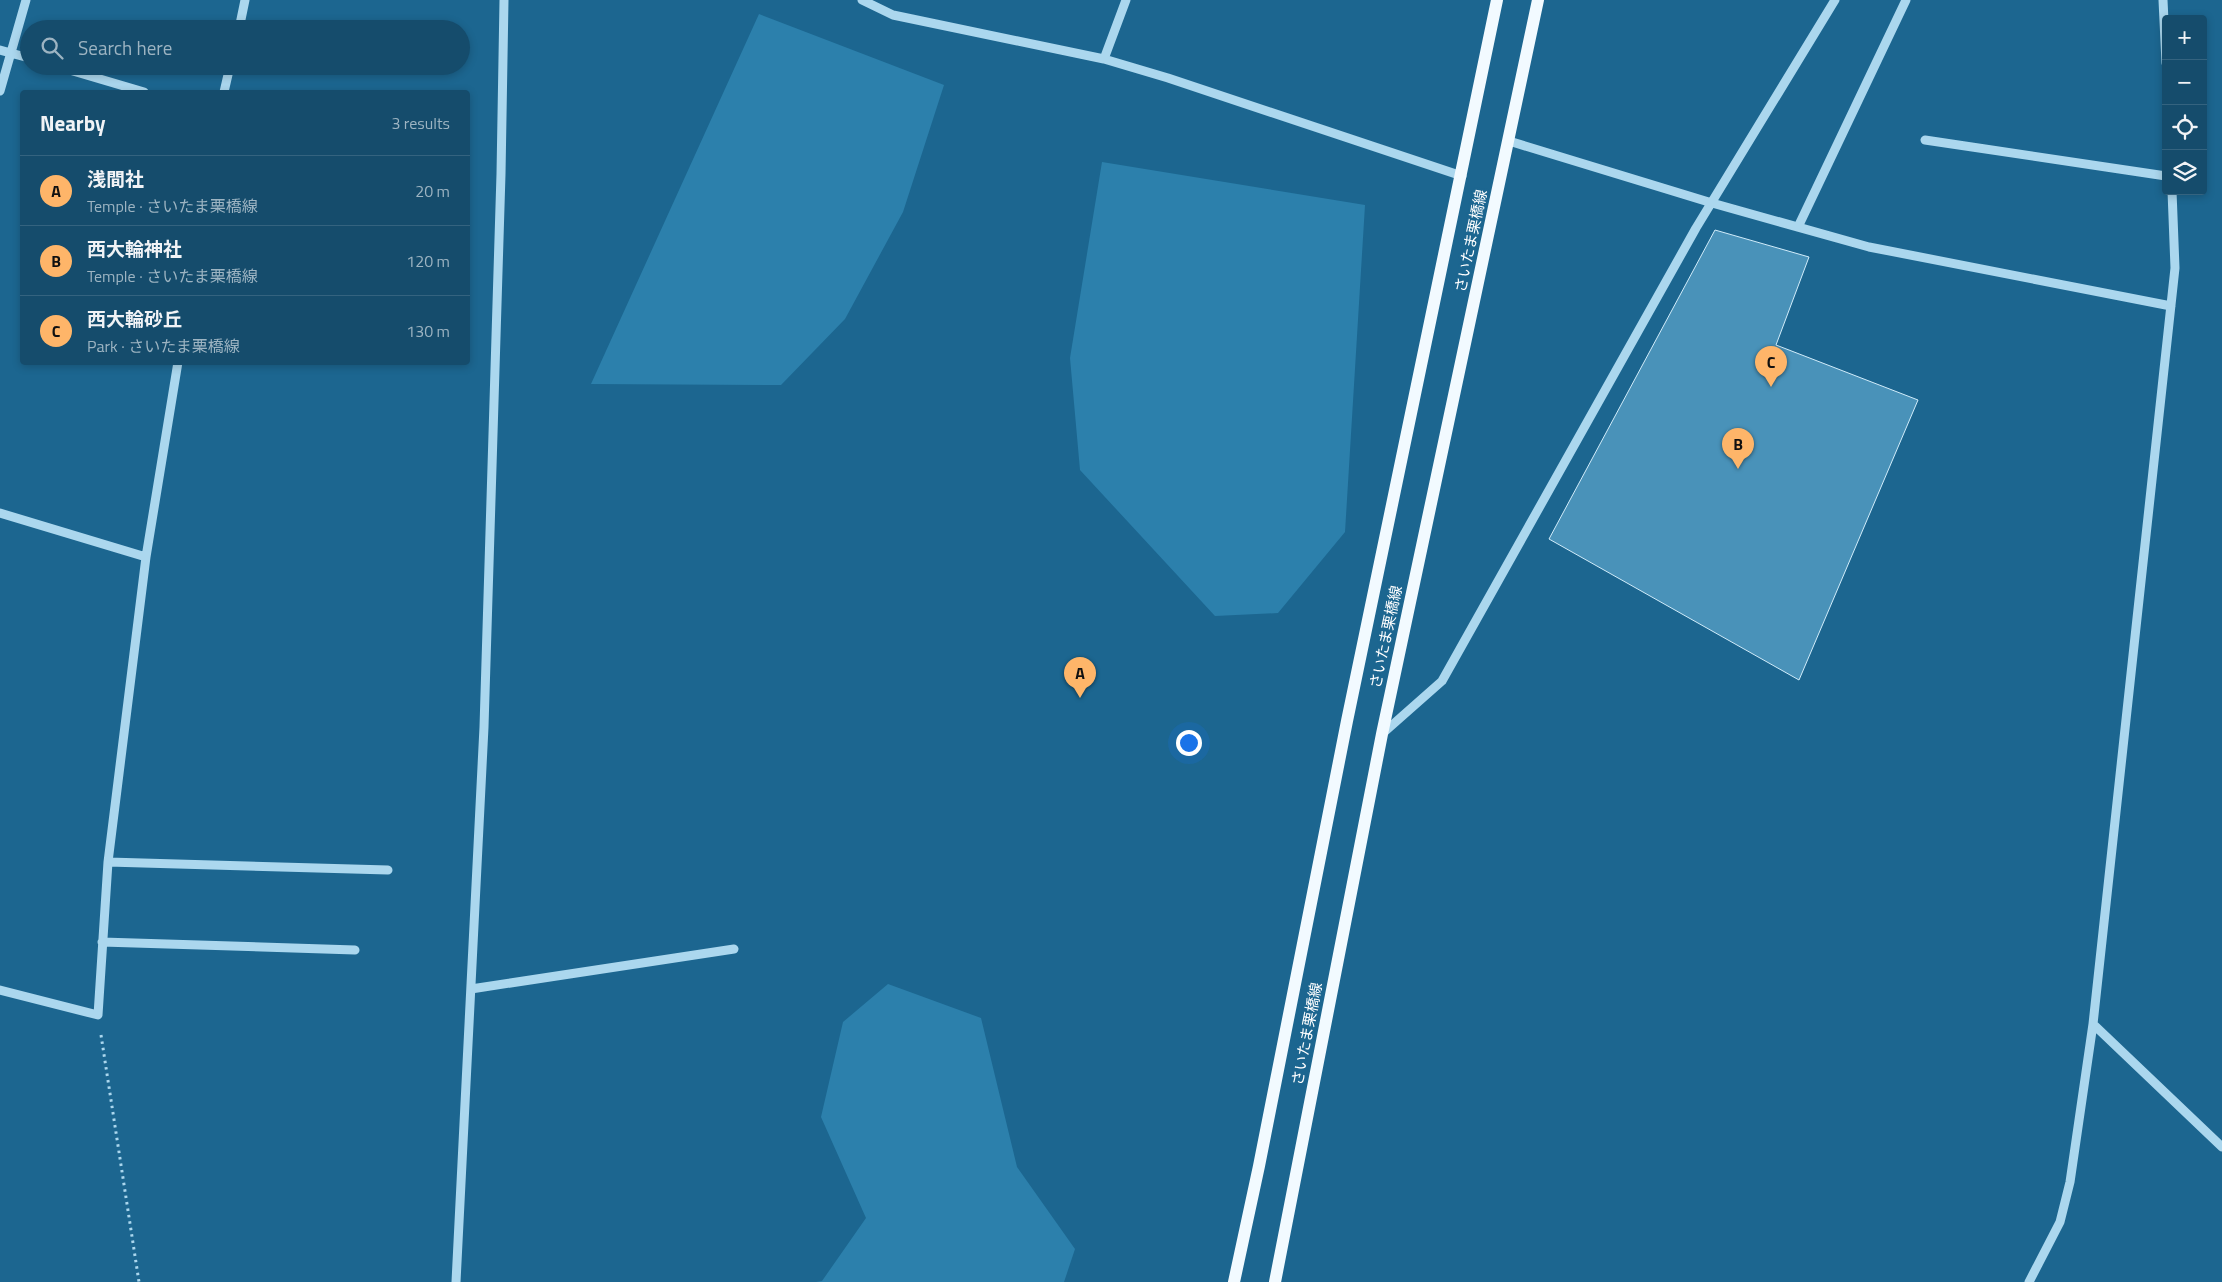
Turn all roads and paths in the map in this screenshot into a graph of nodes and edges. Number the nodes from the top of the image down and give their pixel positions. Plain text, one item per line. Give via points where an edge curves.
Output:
1 (26, 0) edge
2 (245, 0) edge
3 (504, 0) edge
4 (862, 0) edge
5 (1126, 0) edge
6 (1497, 0) edge
7 (1538, 0) edge
8 (1835, 0) edge
9 (1906, 0) edge
10 (2163, 0) edge
11 (20, 20) edge
12 (241, 20) edge
13 (20, 21) edge
14 (0, 50) edge
15 (11, 53) junction
16 (20, 56) edge
17 (1104, 59) junction
18 (2166, 60) edge
19 (86, 75) edge
20 (228, 75) edge
21 (137, 90) edge
22 (224, 90) edge
23 (0, 91) edge
24 (1925, 140) dead end
25 (1509, 141) junction
26 (2162, 175) edge
27 (1462, 176) junction
28 (2172, 195) edge
29 (1712, 203) junction
30 (1798, 227) junction
31 (2171, 306) junction
32 (178, 365) edge
33 (0, 513) edge
34 (146, 557) junction
35 (1382, 734) junction
36 (108, 862) junction
37 (388, 870) dead end
38 (102, 942) junction
39 (734, 949) dead end
40 (355, 950) dead end
41 (471, 989) junction
42 (0, 990) edge
43 (98, 1015) junction
44 (2094, 1024) junction
45 (2222, 1147) edge
46 (138, 1282) edge
47 (456, 1282) edge
48 (1234, 1282) edge
49 (1275, 1282) edge
50 (2029, 1282) edge

1 - 11 street
2 - 12 street
3 - 41 street via 484,727
4 - 17 street via 893,16
5 - 17 street
6 - 27 main road, さいたま栗橋線
7 - 25 main road, さいたま栗橋線
8 - 29 street
9 - 30 street
10 - 18 street
13 - 15 street
14 - 15 street
15 - 16 street
15 - 23 street
17 - 27 street
19 - 21 street
20 - 22 street
24 - 26 street
25 - 29 street
25 - 35 main road, さいたま栗橋線
27 - 48 main road, さいたま栗橋線 via 1349,711
28 - 31 street via 2175,268
29 - 30 street
29 - 35 street via 1442,680
30 - 31 street via 1869,247
31 - 44 street
32 - 34 street
33 - 34 street
34 - 36 street
35 - 49 main road, さいたま栗橋線
36 - 37 street
36 - 38 street
38 - 40 street
38 - 43 street
39 - 41 street
41 - 47 street
42 - 43 street
43 - 46 path
44 - 45 street
44 - 50 street via 2070,1182 2060,1222

